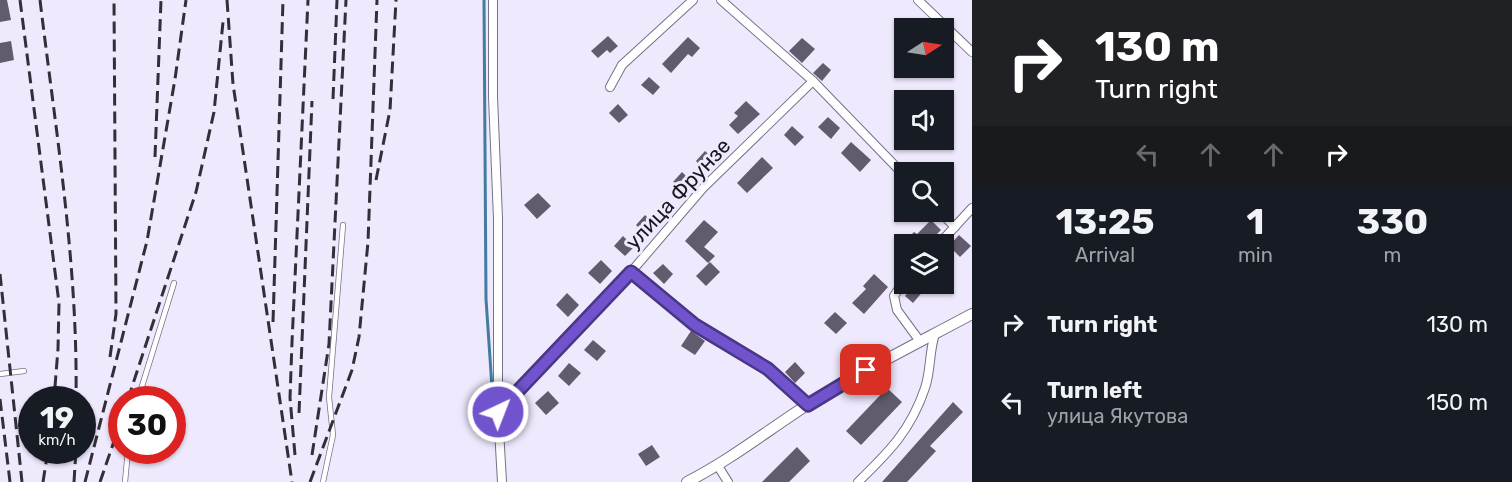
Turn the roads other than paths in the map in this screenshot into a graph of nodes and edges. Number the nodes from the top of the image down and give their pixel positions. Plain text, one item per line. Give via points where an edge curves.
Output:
1 (493, 0) edge
2 (693, 0) edge
3 (721, 0) edge
4 (918, 0) edge
5 (972, 52) edge
6 (813, 81) junction
7 (610, 87) dead end
8 (894, 165) edge
9 (972, 208) edge
10 (950, 222) edge
11 (343, 225) dead end
12 (955, 227) junction
13 (948, 234) edge
14 (631, 272) junction
15 (174, 284) dead end
16 (895, 294) edge
17 (972, 314) edge
18 (935, 334) junction
19 (919, 340) junction
20 (24, 371) dead end
21 (0, 374) edge
22 (142, 386) edge
23 (808, 405) junction
24 (498, 412) junction
25 (127, 464) edge
26 (718, 466) junction
27 (126, 482) edge
28 (323, 482) edge
29 (502, 482) edge
30 (687, 482) edge
31 (728, 482) edge
32 (858, 482) edge

1 - 24 street
2 - 7 street via 622,65
3 - 6 street
4 - 5 street
6 - 8 street
6 - 14 street, улица Фрунзе via 703,188
9 - 12 street
10 - 12 street
11 - 28 lane via 329,397 333,435
12 - 13 street
14 - 23 street via 695,325 768,369
14 - 24 street, улица Фрунзе
15 - 22 lane
16 - 19 street via 897,310
17 - 18 street
18 - 19 street
18 - 32 street via 926,387 914,415 895,447
19 - 23 street
20 - 21 lane
23 - 26 street
24 - 29 street
25 - 27 lane
26 - 30 street
26 - 31 street

